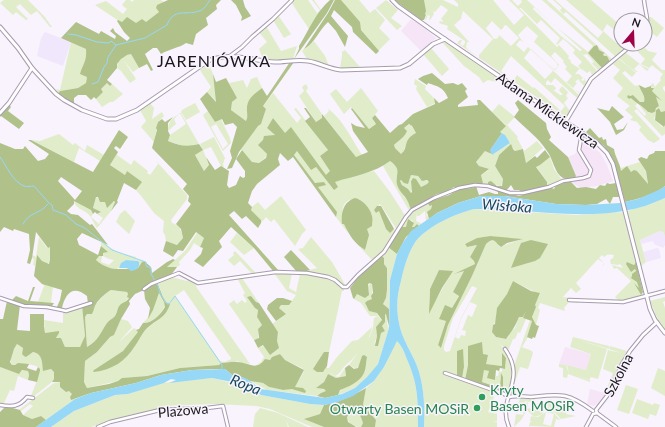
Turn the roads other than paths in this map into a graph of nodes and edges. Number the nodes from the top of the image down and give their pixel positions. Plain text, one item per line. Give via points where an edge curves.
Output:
1 (292, 0) edge
2 (392, 0) edge
3 (644, 0) edge
4 (647, 12) edge
5 (0, 26) edge
6 (445, 39) junction
7 (623, 52) edge
8 (230, 56) junction
9 (32, 68) junction
10 (0, 113) edge
11 (566, 121) junction
12 (583, 132) junction
13 (144, 290) dead end
14 (665, 291) edge
15 (647, 296) junction
16 (0, 298) edge
17 (569, 300) dead end
18 (91, 303) dead end
19 (657, 322) junction
20 (665, 333) edge
21 (505, 349) dead end
22 (445, 373) dead end
23 (509, 397) junction
24 (33, 398) dead end
25 (0, 406) edge
26 (595, 412) junction
27 (98, 427) edge
28 (228, 427) edge
29 (509, 427) edge
30 (586, 427) edge
31 (616, 427) edge

1 - 8 street
2 - 6 street, Adama Mickiewicza
3 - 4 street
5 - 9 street
6 - 8 street via 433,44 409,64 395,69 333,70 306,61 276,62
6 - 11 street, Adama Mickiewicza
7 - 11 street via 591,79
8 - 9 street via 208,61 137,110 116,119 102,118 73,106 56,94
9 - 10 street
11 - 12 street, Adama Mickiewicza
12 - 13 street via 579,150 590,170 589,176 563,180 549,187 523,193 510,193 475,185 434,198 412,210 384,252 347,287 323,275 276,272 199,283 177,273
12 - 15 street, Adama Mickiewicza via 606,151 613,164
14 - 15 street
15 - 17 street via 622,302
15 - 19 street, Adama Mickiewicza
16 - 18 street via 24,306 62,310
19 - 20 street, Adama Mickiewicza
19 - 26 street, Szkolna via 643,334 630,351 610,392
21 - 23 street via 512,361 515,376
22 - 23 street
23 - 26 street via 548,394 563,396 577,400
23 - 29 street via 506,416
24 - 25 street via 27,397 16,406
26 - 30 street, Szkolna
26 - 31 street
27 - 28 street, Plażowa via 160,410 223,406

